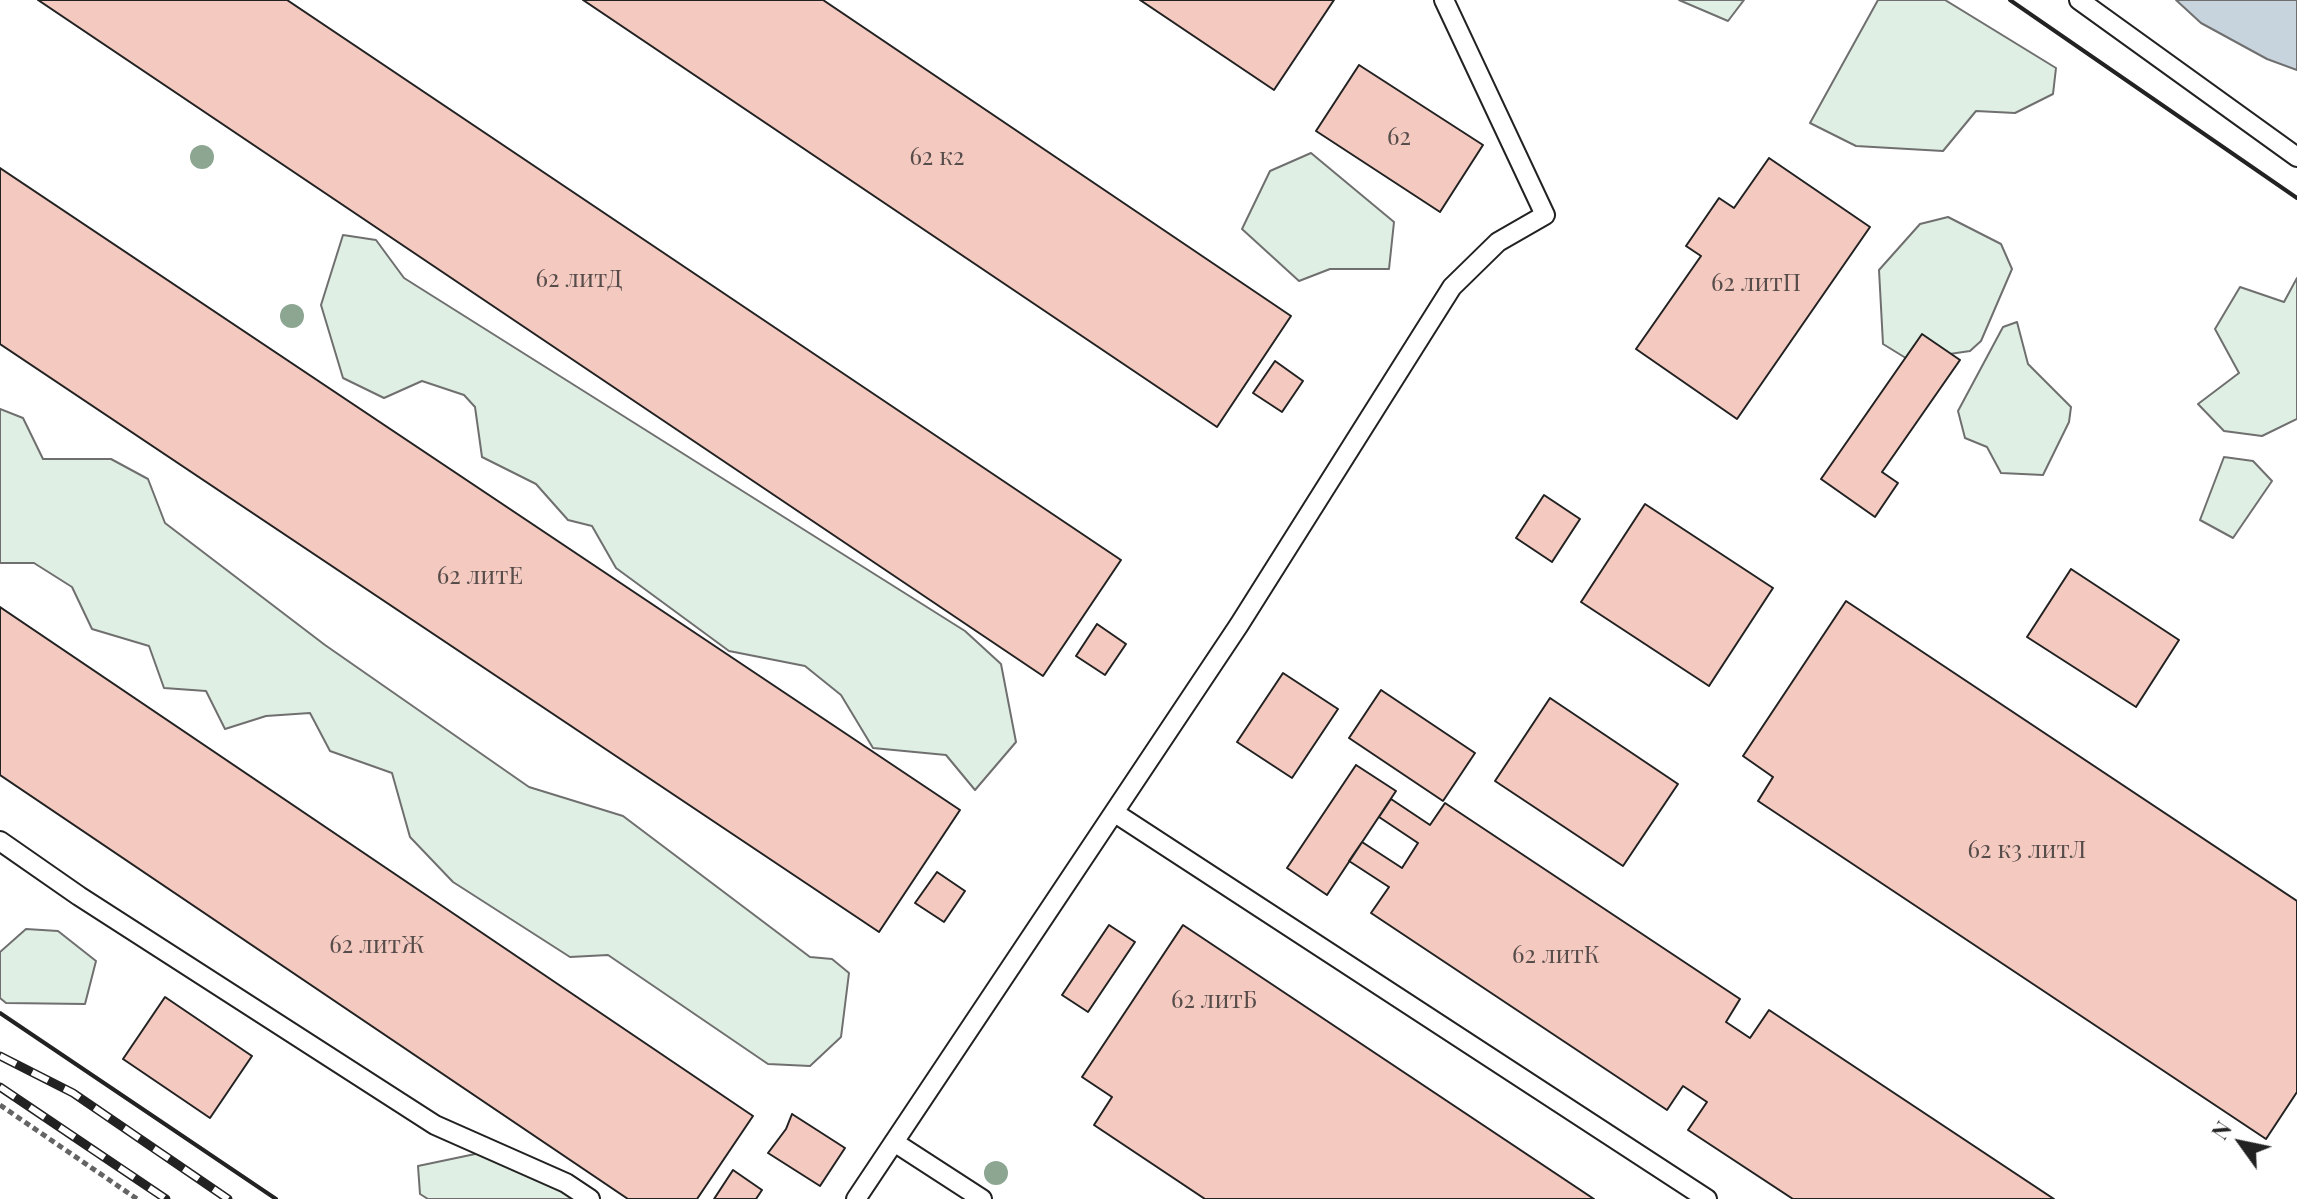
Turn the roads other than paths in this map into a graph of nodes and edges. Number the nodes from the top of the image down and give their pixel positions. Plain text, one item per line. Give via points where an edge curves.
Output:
1 (1444, 0) edge
2 (2079, 0) edge
3 (2297, 157) edge
4 (1115, 813) junction
5 (0, 841) edge
6 (894, 1142) junction
7 (590, 1199) edge
8 (856, 1199) edge
9 (982, 1199) edge
10 (1707, 1199) edge

1 - 4 lane via 1545,215 1498,242 1452,287
2 - 3 lane
4 - 6 lane
4 - 10 lane
5 - 7 lane via 435,1125 566,1183
6 - 8 lane
6 - 9 lane

